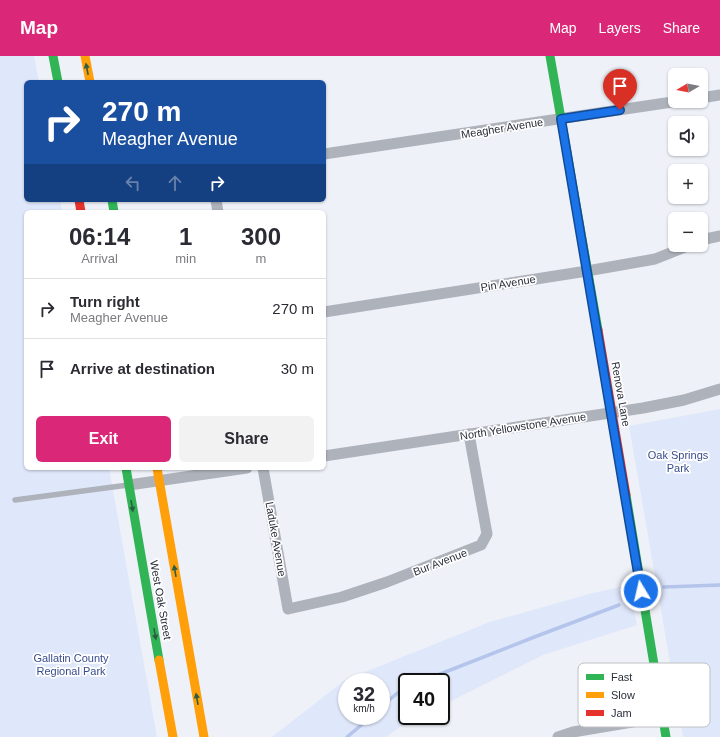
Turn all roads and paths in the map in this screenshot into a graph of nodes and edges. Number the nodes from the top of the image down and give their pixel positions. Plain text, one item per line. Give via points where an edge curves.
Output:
1 (53, 56) edge
2 (85, 56) edge
3 (550, 56) edge
4 (58, 80) edge
5 (90, 80) edge
6 (720, 95) edge
7 (708, 97) edge
8 (668, 103) edge
9 (561, 119) junction
10 (326, 154) edge
11 (720, 236) edge
12 (708, 239) edge
13 (672, 252) edge
14 (587, 271) junction
15 (326, 312) edge
16 (720, 389) edge
17 (612, 413) junction
18 (469, 434) junction
19 (326, 456) edge
20 (126, 470) edge
21 (157, 470) edge
22 (234, 470) edge
23 (263, 470) edge
24 (160, 481) junction
25 (129, 485) junction
26 (15, 500) dead end
27 (288, 609) joint
28 (653, 663) edge
29 (603, 727) edge
30 (664, 727) edge
31 (173, 737) edge
32 (204, 737) edge
33 (558, 737) edge
34 (666, 737) edge

1 - 4 street
5 -> 2 street
3 - 9 street, Renova Lane
6 - 7 street
8 - 9 street, Meagher Avenue
9 - 10 street, Meagher Avenue
9 - 14 street, Renova Lane
11 - 12 street
13 - 14 street, Pin Avenue via 655,259
14 - 15 street, Pin Avenue
14 - 17 street, Renova Lane
16 - 17 street, North Yellowstone Avenue via 684,400
17 - 18 street, North Yellowstone Avenue
17 - 28 street, Renova Lane
18 - 19 street, North Yellowstone Avenue
18 - 27 street, Bur Avenue via 487,534 481,545 342,597
20 - 25 street, West Oak Street
21 - 24 street, West Oak Street
22 - 24 street
23 - 27 street, Laduke Avenue
24 - 25 street
32 -> 24 street, West Oak Street
25 - 26 lane
25 -> 31 street, West Oak Street
29 - 33 street
30 - 34 street, Renova Lane

